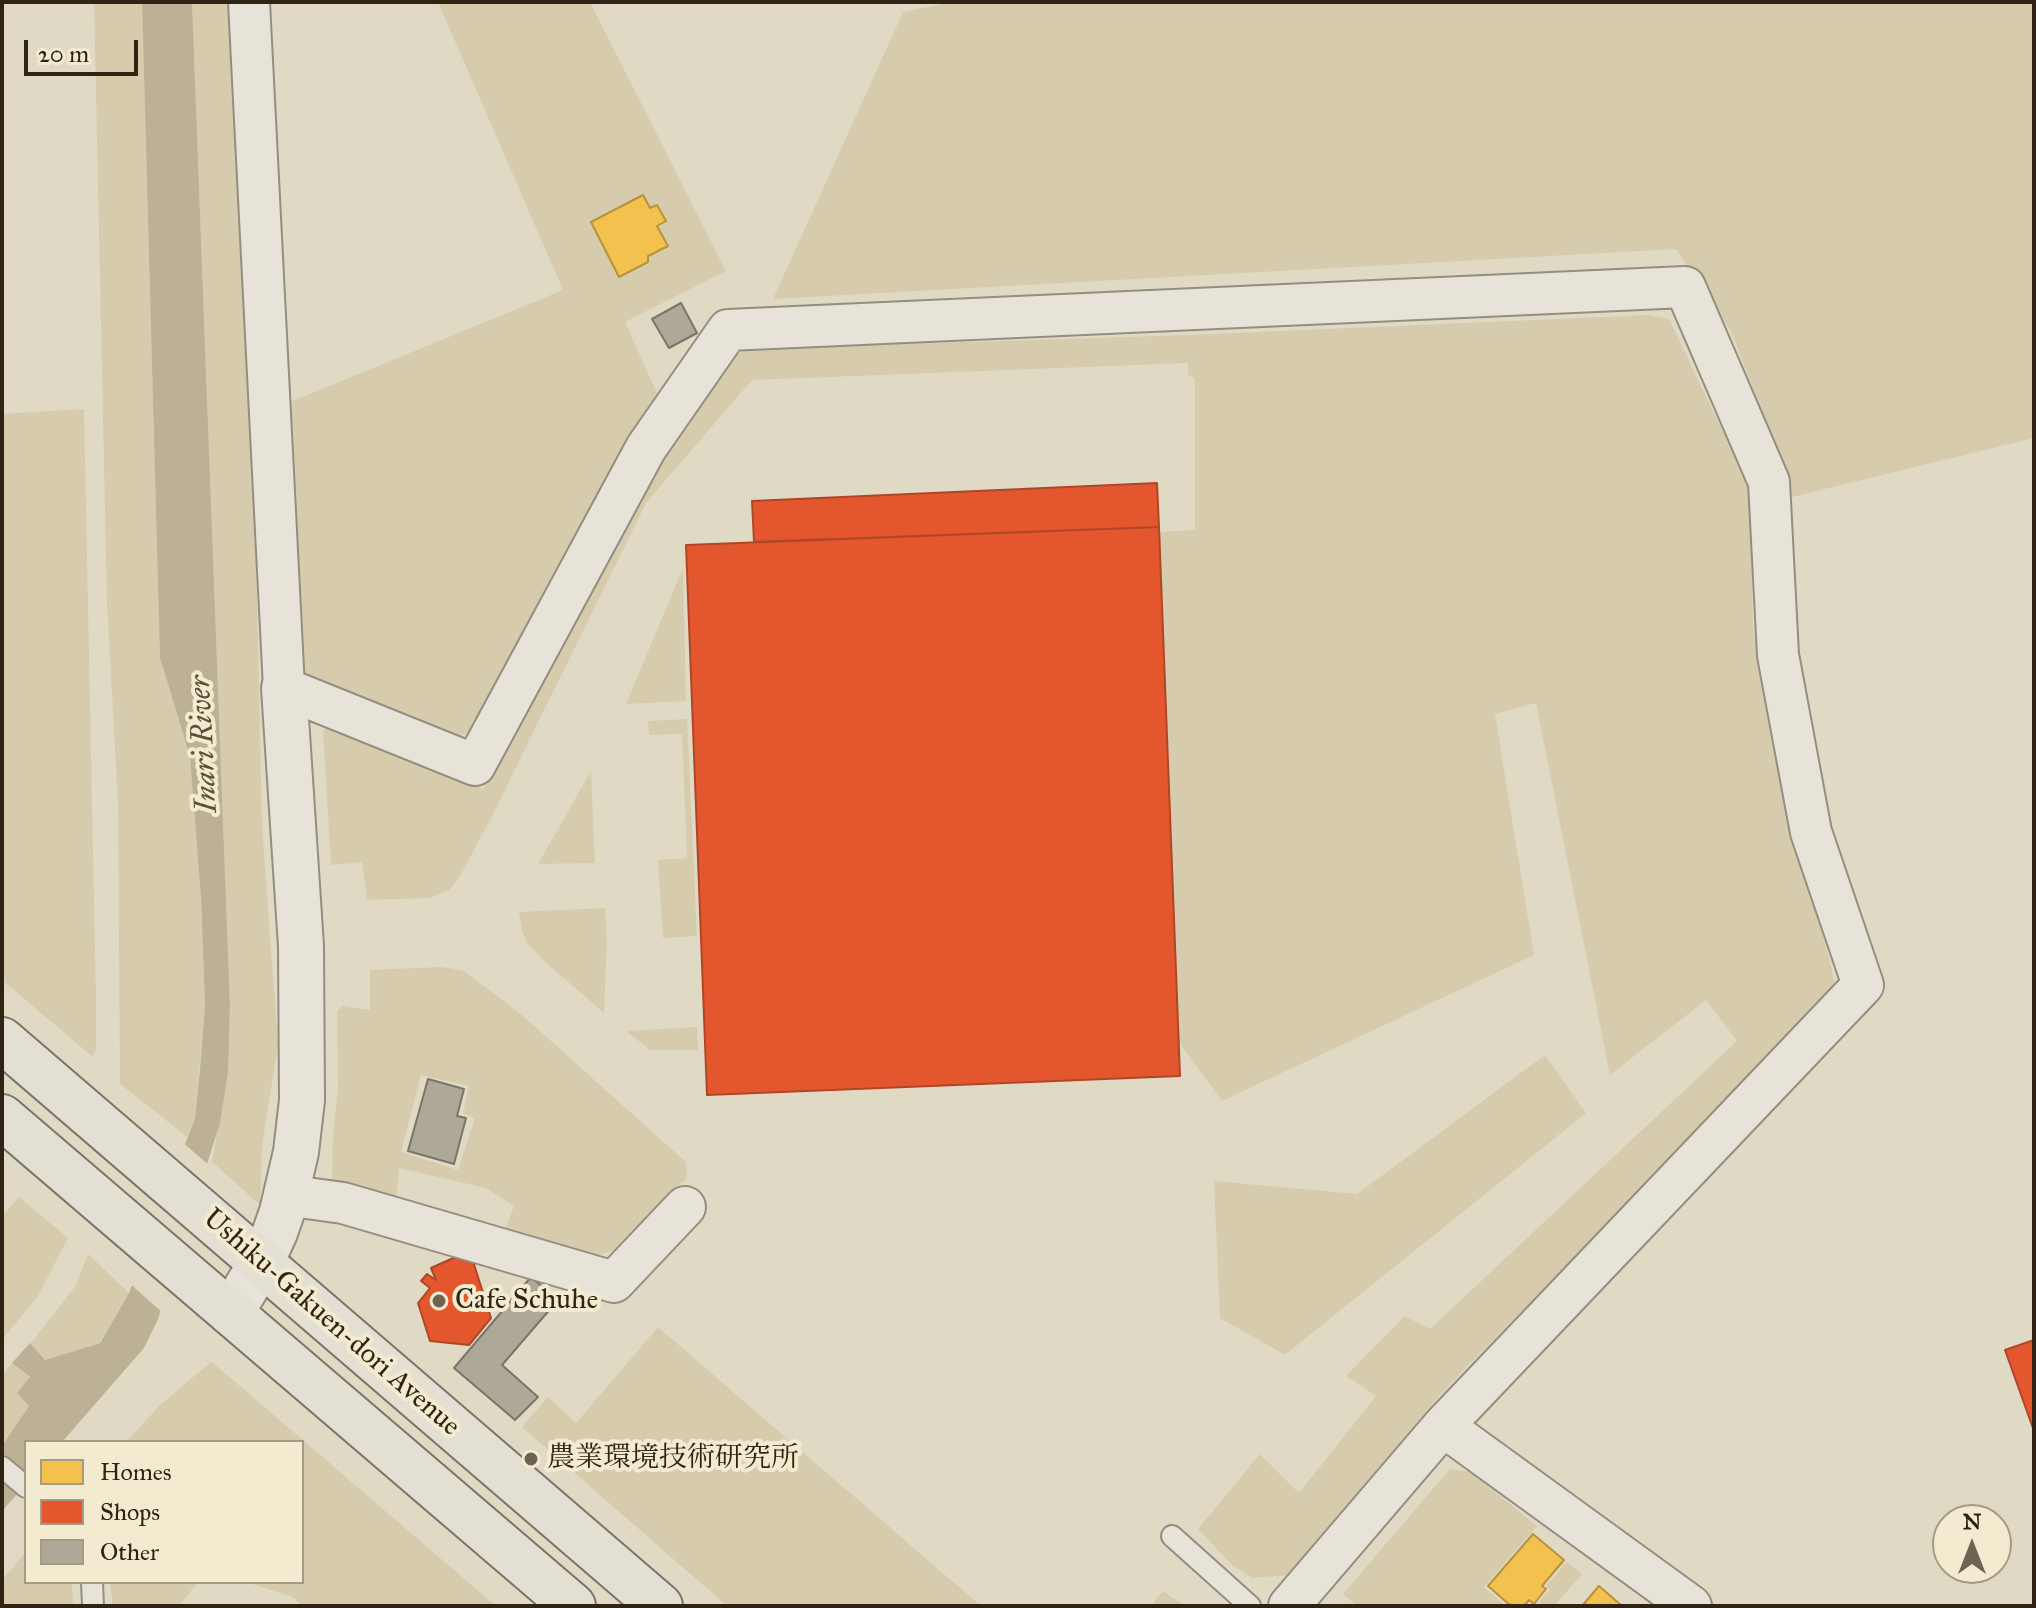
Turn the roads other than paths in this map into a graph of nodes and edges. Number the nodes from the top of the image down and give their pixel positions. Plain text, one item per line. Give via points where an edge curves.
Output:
1 (249, 2) edge
2 (284, 688) junction
3 (2, 1040) edge
4 (2, 1117) edge
5 (285, 1195) junction
6 (685, 1207) dead end
7 (261, 1263) junction
8 (216, 1301) junction
9 (1443, 1426) junction
10 (2, 1467) edge
11 (24, 1485) edge
12 (1172, 1536) dead end
13 (92, 1584) edge
14 (93, 1606) edge
15 (573, 1606) edge
16 (660, 1606) edge
17 (1250, 1606) edge
18 (1289, 1606) edge
19 (1691, 1606) edge

1 - 2 street
2 - 5 street via 301,946 302,1085 296,1152
2 - 9 street via 475,765 646,448 728,330 1685,287 1769,482 1778,655 1808,817 1863,985
3 - 7 highway, Ushiku-Gakuen-dori Avenue
4 - 8 highway, Ushiku-Gakuen-dori Avenue
5 - 6 street via 343,1203 614,1282
5 - 7 street
7 - 8 street
7 - 16 highway, Ushiku-Gakuen-dori Avenue
8 - 15 highway, Ushiku-Gakuen-dori Avenue
9 - 18 street
9 - 19 street
10 - 11 lane
12 - 17 lane
13 - 14 lane

